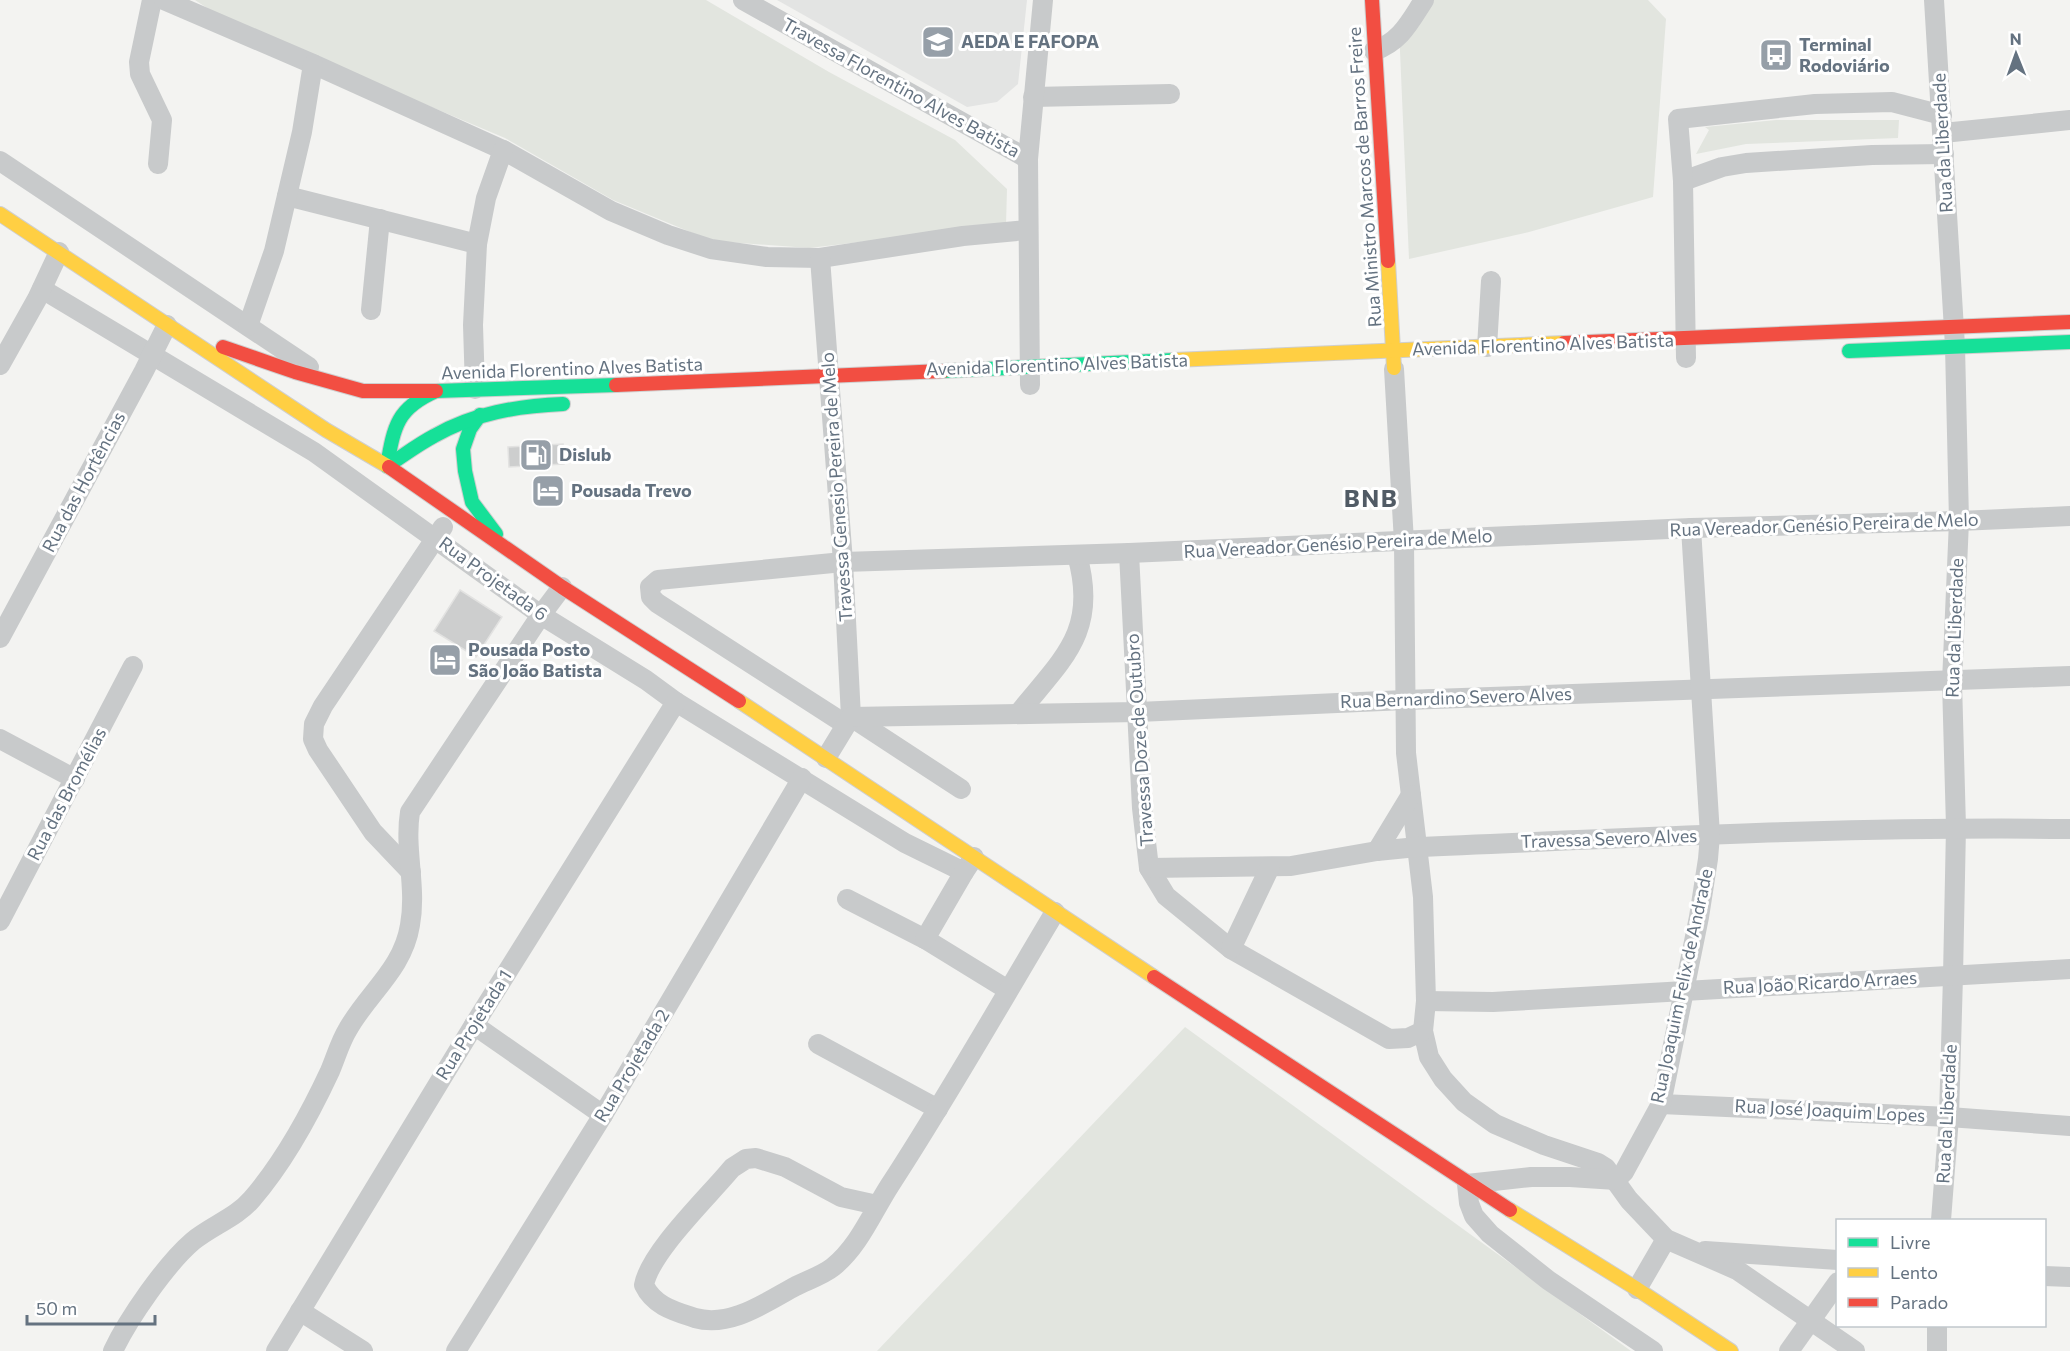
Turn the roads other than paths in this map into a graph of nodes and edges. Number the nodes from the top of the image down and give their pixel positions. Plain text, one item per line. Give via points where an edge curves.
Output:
1 (152, 0) edge
2 (164, 0) edge
3 (743, 0) edge
4 (1043, 0) edge
5 (1372, 0) edge
6 (1424, 0) edge
7 (1934, 0) edge
8 (1374, 51) junction
9 (313, 64) junction
10 (1170, 94) dead end
11 (1033, 97) junction
12 (2070, 120) edge
13 (1943, 124) junction
14 (502, 150) junction
15 (1944, 154) junction
16 (1028, 159) junction
17 (0, 161) edge
18 (158, 164) dead end
19 (1683, 181) junction
20 (287, 196) junction
21 (0, 214) edge
22 (380, 219) junction
23 (1028, 230) junction
24 (477, 244) junction
25 (59, 252) junction
26 (820, 258) junction
27 (1491, 281) dead end
28 (42, 289) junction
29 (372, 310) dead end
30 (2070, 322) edge
31 (248, 326) junction
32 (172, 328) junction
33 (1954, 337) junction
34 (2070, 342) edge
35 (1487, 347) junction
36 (1836, 351) dead end
37 (1686, 353) junction
38 (151, 356) junction
39 (0, 365) edge
40 (1394, 365) junction
41 (1030, 380) junction
42 (334, 383) junction
43 (537, 387) junction
44 (475, 389) junction
45 (830, 389) junction
46 (436, 391) junction
47 (578, 404) dead end
48 (537, 405) junction
49 (480, 415) junction
50 (387, 466) junction
51 (453, 513) junction
52 (2070, 516) edge
53 (1959, 522) junction
54 (1691, 528) junction
55 (436, 538) junction
56 (1404, 542) junction
57 (506, 548) junction
58 (1129, 553) junction
59 (843, 562) junction
60 (1080, 564) junction
61 (562, 587) junction
62 (541, 615) junction
63 (0, 639) edge
64 (133, 666) dead end
65 (2070, 676) edge
66 (1952, 682) junction
67 (1700, 689) junction
68 (1405, 699) junction
69 (676, 702) junction
70 (1138, 712) junction
71 (1018, 714) junction
72 (848, 721) junction
73 (0, 739) edge
74 (826, 758) junction
75 (802, 778) junction
76 (75, 779) junction
77 (961, 789) dead end
78 (1411, 795) junction
79 (1956, 827) junction
80 (2070, 829) edge
81 (1710, 835) junction
82 (1417, 847) junction
83 (1377, 851) junction
84 (969, 865) junction
85 (1270, 867) junction
86 (1149, 868) junction
87 (411, 872) junction
88 (847, 899) dead end
89 (1055, 912) junction
90 (0, 921) edge
91 (925, 939) junction
92 (1231, 949) junction
93 (2070, 969) edge
94 (1953, 976) junction
95 (1008, 990) junction
96 (1684, 990) junction
97 (1426, 1001) junction
98 (474, 1025) junction
99 (1423, 1031) junction
100 (818, 1044) dead end
101 (1661, 1104) junction
102 (938, 1110) junction
103 (603, 1115) junction
104 (1949, 1117) junction
105 (2070, 1126) edge
106 (1616, 1180) junction
107 (1467, 1184) junction
108 (877, 1205) junction
109 (1941, 1219) edge
110 (1666, 1239) junction
111 (1690, 1250) junction
112 (1836, 1260) edge
113 (2046, 1276) edge
114 (2070, 1278) edge
115 (1836, 1285) edge
116 (1637, 1289) junction
117 (300, 1311) junction
118 (1810, 1320) junction
119 (1937, 1327) edge
120 (113, 1351) edge
121 (276, 1351) edge
122 (363, 1351) edge
123 (456, 1351) edge
124 (1653, 1351) edge
125 (1731, 1351) edge
126 (1789, 1351) edge
127 (1855, 1351) edge
128 (1937, 1351) edge

1 - 18 street via 139,62 140,74 162,120
2 - 9 street
3 - 16 street, Travessa Florentino Alves Batista
4 - 11 street
5 - 8 main road, Rua Ministro Marcos de Barros Freire
6 - 8 street via 1393,42
7 - 13 street, Rua da Liberdade
8 - 40 main road, Rua Ministro Marcos de Barros Freire
9 - 14 street
9 - 20 street
10 - 11 street
11 - 16 street
12 - 13 street
13 - 15 street, Rua da Liberdade
13 - 19 street via 1892,102 1815,104 1678,119
14 - 24 street via 486,198
14 - 26 street via 610,211 668,235 711,249 767,257
15 - 19 street via 1746,163
15 - 33 street, Rua da Liberdade
16 - 23 street
17 - 31 street
19 - 37 street
20 - 22 street
20 - 31 street via 274,251
21 - 25 main road
22 - 24 street
22 - 29 street
23 - 26 street
23 - 41 street
24 - 44 street
25 - 28 street
25 - 32 main road
26 - 45 street, Travessa Genesio Pereira de Melo
27 - 35 street
28 - 38 street, Rua Projetada 6
28 - 39 street
30 - 33 main road, Avenida Florentino Alves Batista
31 - 42 street
32 - 38 street, Rua das Hortências
32 - 42 main road
32 - 50 main road
33 - 34 main road, Avenida Florentino Alves Batista
33 - 36 main road, Avenida Florentino Alves Batista
33 - 37 main road, Avenida Florentino Alves Batista
33 - 53 street, Rua da Liberdade
35 - 37 main road, Avenida Florentino Alves Batista
35 - 40 main road, Avenida Florentino Alves Batista
38 - 55 street, Rua Projetada 6 via 314,452
38 - 63 street, Rua das Hortências
40 - 41 main road, Avenida Florentino Alves Batista
40 - 56 street
41 - 45 main road, Avenida Florentino Alves Batista
42 - 46 main road via 363,391
43 - 44 main road, Avenida Florentino Alves Batista
43 - 45 main road, Avenida Florentino Alves Batista
43 - 48 main road
44 - 46 main road, Avenida Florentino Alves Batista
45 - 59 street, Travessa Genesio Pereira de Melo
46 - 50 main road, Avenida Florentino Alves Batista via 415,401 399,420
47 - 48 main road, Avenida Florentino Alves Batista
48 - 49 main road, Avenida Florentino Alves Batista
49 - 50 main road, Avenida Florentino Alves Batista via 446,429
49 - 57 main road via 464,448 465,471 472,502
50 - 51 main road
51 - 55 street
51 - 57 main road
52 - 53 street, Rua Vereador Genésio Pereira de Melo
53 - 54 street, Rua Vereador Genésio Pereira de Melo
53 - 66 street, Rua da Liberdade
54 - 56 street, Rua Vereador Genésio Pereira de Melo
54 - 67 street, Rua Joaquim Felix de Andrade
55 - 62 street, Rua Projetada 6
55 - 87 street via 314,724 313,739 318,750 373,832
56 - 58 street, Rua Vereador Genésio Pereira de Melo
56 - 68 street
57 - 61 main road
58 - 60 street, Rua Vereador Genésio Pereira de Melo
58 - 70 street, Travessa Doze de Outubro
59 - 60 street, Rua Vereador Genésio Pereira de Melo
59 - 72 street, Travessa Genesio Pereira de Melo
59 - 72 street, Rua Vereador Genésio Pereira de Melo via 658,580 650,587 651,597 657,603
60 - 71 street via 1084,603 1078,633 1068,653
61 - 62 street
61 - 74 main road
62 - 69 street, Rua Projetada 6
62 - 87 street via 410,812 407,829
64 - 76 street, Rua das Bromélias
65 - 66 street, Rua Bernardino Severo Alves
66 - 67 street, Rua Bernardino Severo Alves
66 - 79 street, Rua da Liberdade
67 - 68 street, Rua Bernardino Severo Alves
67 - 81 street, Rua Joaquim Felix de Andrade
68 - 70 street, Rua Bernardino Severo Alves
68 - 78 street
69 - 75 street, Rua Projetada 6
69 - 98 street, Rua Projetada 1
70 - 71 street, Rua Bernardino Severo Alves
70 - 86 street, Travessa Doze de Outubro
71 - 72 street, Rua Bernardino Severo Alves
72 - 74 street
72 - 77 street
73 - 76 street
74 - 84 main road
75 - 84 street, Rua Projetada 6 via 906,843
75 - 103 street, Rua Projetada 2
76 - 90 street, Rua das Bromélias
78 - 82 street
78 - 83 street
79 - 80 street, Travessa Severo Alves
79 - 81 street, Travessa Severo Alves
79 - 94 street, Rua da Liberdade
81 - 82 street, Travessa Severo Alves
81 - 96 street, Rua Joaquim Felix de Andrade
82 - 83 street, Travessa Severo Alves
82 - 97 street via 1423,897
83 - 85 street, Travessa Severo Alves via 1292,867
84 - 89 main road
84 - 91 street
85 - 86 street, Travessa Severo Alves
85 - 92 street
86 - 92 street, Travessa Doze de Outubro via 1166,896
87 - 120 street via 411,924 404,950 346,1031 330,1071 279,1163 251,1201 194,1241 172,1263
88 - 91 street
89 - 95 street
89 - 107 main road
91 - 95 street
92 - 99 street, Travessa Doze de Outubro via 1389,1039 1408,1038
93 - 94 street, Rua João Ricardo Arraes
94 - 96 street, Rua João Ricardo Arraes
94 - 104 street, Rua da Liberdade
95 - 102 street
96 - 97 street, Rua João Ricardo Arraes via 1493,1002
96 - 101 street, Rua Joaquim Felix de Andrade
97 - 99 street
98 - 103 street
98 - 117 street, Rua Projetada 1
99 - 106 street via 1429,1057 1464,1102 1495,1124 1592,1160
100 - 102 street
101 - 104 street, Rua José Joaquim Lopes
101 - 106 street, Rua Joaquim Felix de Andrade
102 - 108 street
103 - 123 street, Rua Projetada 2
104 - 105 street, Rua José Joaquim Lopes
104 - 109 street, Rua da Liberdade
106 - 107 street via 1531,1177
106 - 110 street via 1629,1200
107 - 116 main road
107 - 124 street via 1474,1216 1490,1234 1548,1280
108 - 108 street via 865,1229 832,1267 744,1314 705,1321 654,1300 644,1285 646,1273 660,1252 732,1168 746,1159 785,1167 841,1197
110 - 111 street
110 - 116 street
111 - 112 street
111 - 118 street via 1737,1270
113 - 114 street
115 - 118 street
116 - 125 main road
117 - 121 street, Rua Projetada 1
117 - 122 street
118 - 126 street
118 - 127 street
119 - 128 street

